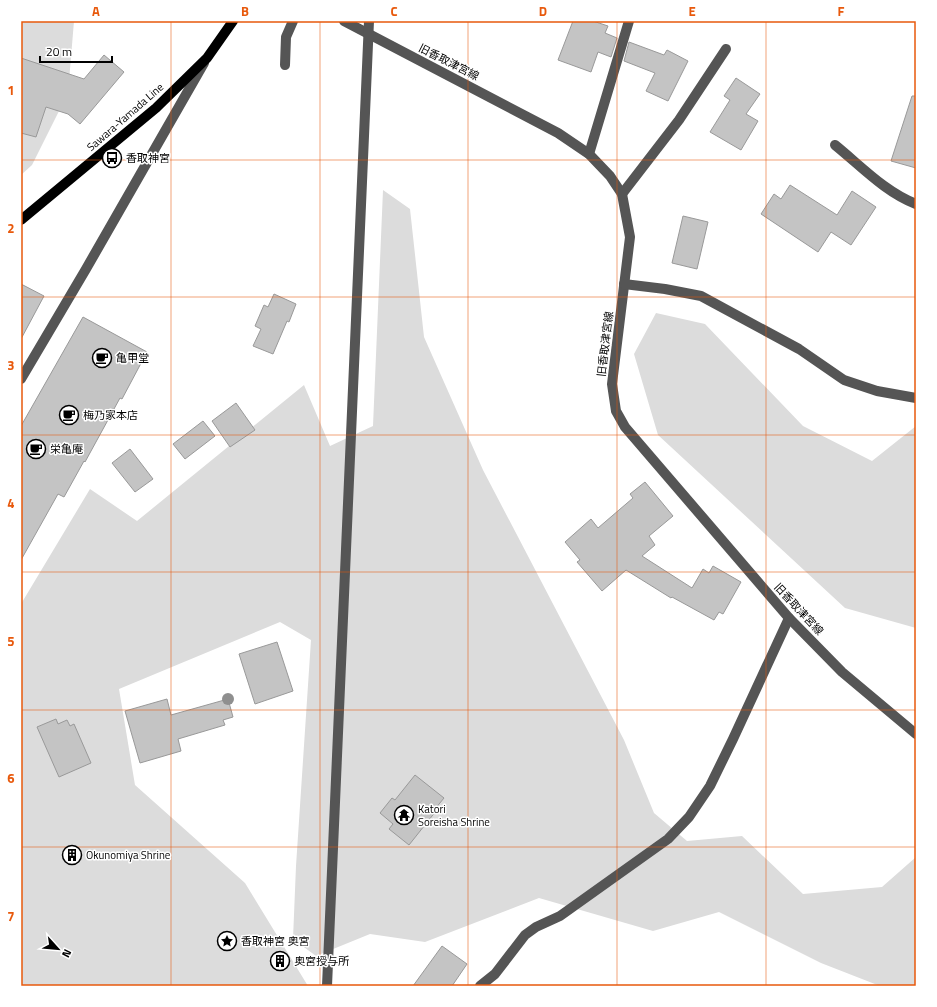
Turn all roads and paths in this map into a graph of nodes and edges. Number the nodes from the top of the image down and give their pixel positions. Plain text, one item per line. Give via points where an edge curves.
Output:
1 (233, 21) edge
2 (293, 21) edge
3 (344, 21) edge
4 (369, 21) edge
5 (629, 21) edge
6 (368, 34) junction
7 (726, 49) dead end
8 (207, 58) junction
9 (285, 65) dead end
10 (835, 145) dead end
11 (589, 154) junction
12 (622, 194) junction
13 (916, 204) edge
14 (21, 220) edge
15 (624, 284) junction
16 (21, 380) edge
17 (916, 398) edge
18 (789, 618) junction
19 (916, 734) edge
20 (327, 986) edge
21 (480, 986) edge

1 - 8 main road, Sawara-Yamada Line
2 - 9 street via 286,37
3 - 6 street, 旧香取津宮線
4 - 6 street
5 - 11 street
6 - 11 street, 旧香取津宮線 via 558,133
6 - 20 street
7 - 12 street via 679,120
8 - 14 main road, Sawara-Yamada Line via 156,108
8 - 16 street
10 - 13 street via 886,187
11 - 12 street, 旧香取津宮線 via 610,176
12 - 15 street, 旧香取津宮線 via 630,237
15 - 17 street via 701,296 799,349 844,380 877,391
15 - 18 street, 旧香取津宮線 via 612,384 616,411 625,427
18 - 19 street, 旧香取津宮線 via 842,672
18 - 21 street via 727,753 690,817 668,838 560,916 525,935 494,974

